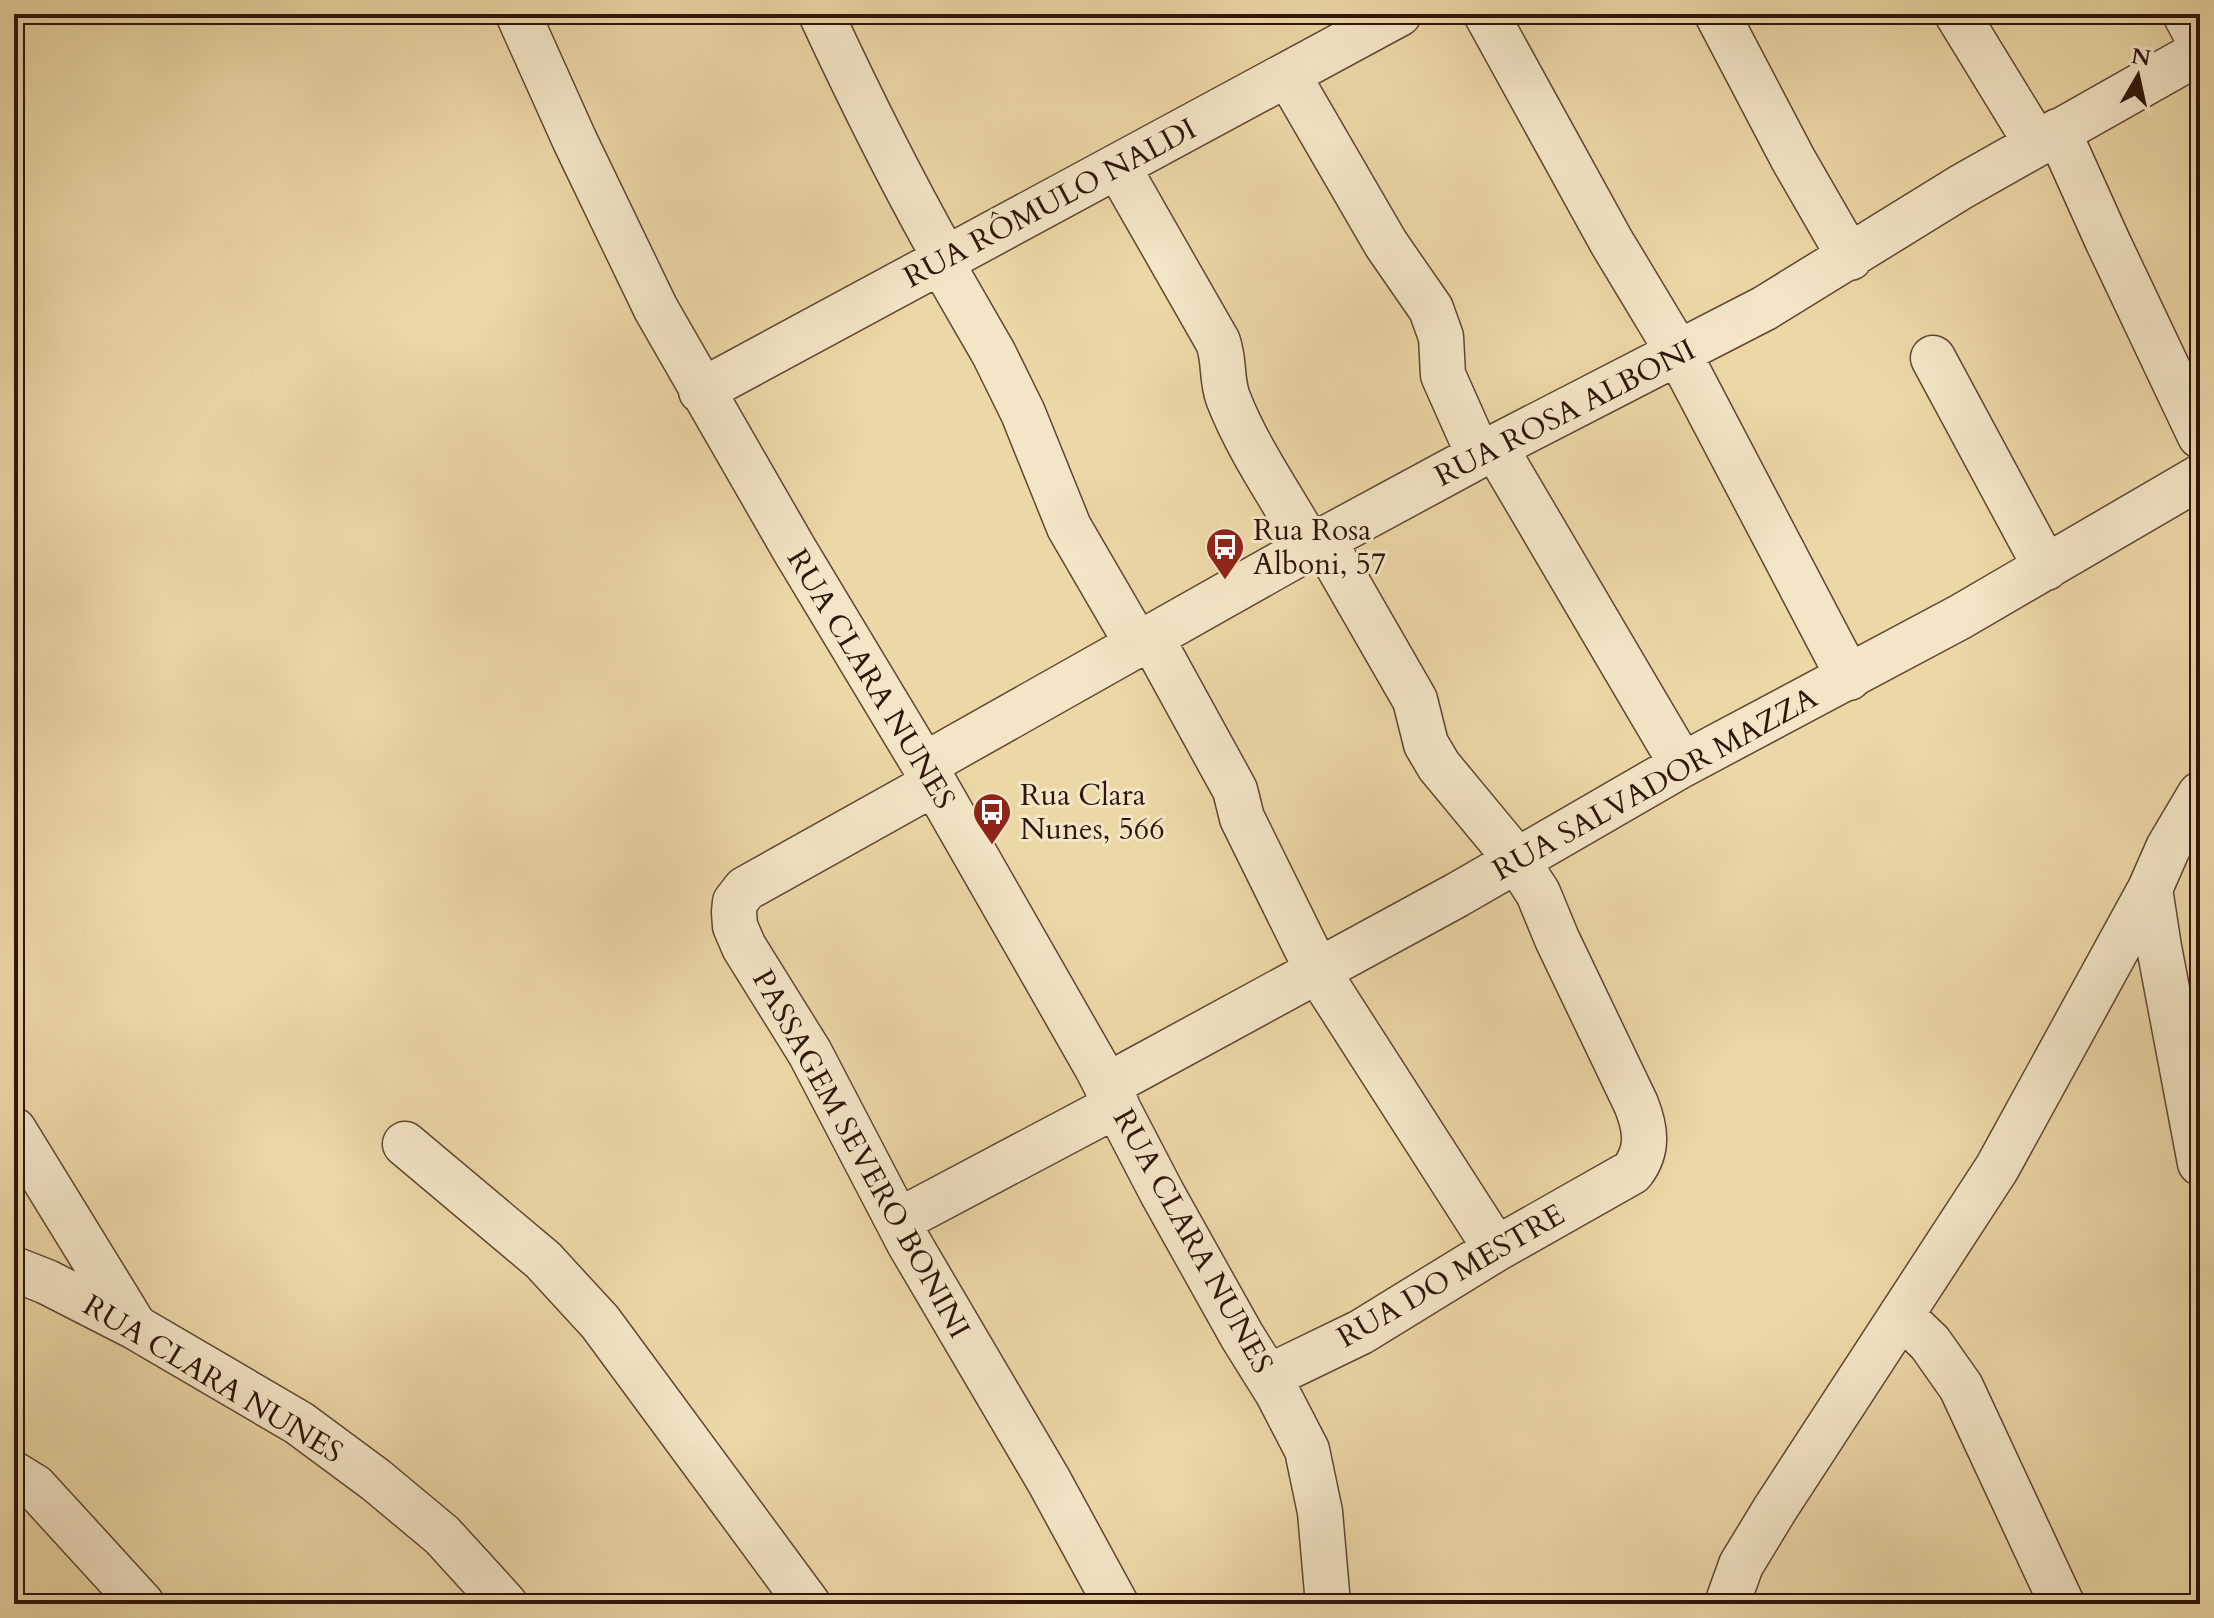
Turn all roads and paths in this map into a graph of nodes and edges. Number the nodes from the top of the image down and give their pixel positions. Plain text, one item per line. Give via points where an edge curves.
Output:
1 (518, 14) edge
2 (821, 14) edge
3 (1399, 14) edge
4 (1486, 14) edge
5 (1717, 14) edge
6 (1957, 14) edge
7 (2185, 14) edge
8 (2200, 42) edge
9 (2200, 52) edge
10 (1288, 75) junction
11 (2047, 137) junction
12 (1118, 167) junction
13 (1850, 258) junction
14 (944, 261) junction
15 (1679, 354) junction
16 (1933, 358) dead end
17 (701, 391) junction
18 (2200, 436) edge
19 (1487, 452) junction
20 (2200, 477) edge
21 (1317, 544) junction
22 (2046, 568) junction
23 (1144, 640) junction
24 (1849, 678) junction
25 (1682, 765) junction
26 (929, 774) junction
27 (2200, 794) edge
28 (1516, 859) junction
29 (2150, 889) junction
30 (1317, 970) junction
31 (1112, 1095) junction
32 (14, 1130) edge
33 (405, 1144) dead end
34 (2200, 1163) edge
35 (898, 1221) junction
36 (1496, 1249) junction
37 (14, 1269) edge
38 (1901, 1315) junction
39 (135, 1327) junction
40 (1268, 1377) junction
41 (14, 1474) edge
42 (142, 1604) edge
43 (505, 1604) edge
44 (808, 1604) edge
45 (1116, 1604) edge
46 (1328, 1604) edge
47 (1727, 1604) edge
48 (2062, 1604) edge

1 - 17 street, RUA CLARA NUNES via 656,309
2 - 14 street
3 - 10 street, RUA RÔMULO NALDI
4 - 15 street
5 - 13 street
6 - 11 street
7 - 8 street
9 - 11 street, RUA ROSA ALBONI
10 - 12 street, RUA RÔMULO NALDI
10 - 19 street via 1386,244 1431,309 1441,337 1443,375
11 - 13 street, RUA ROSA ALBONI
11 - 18 street via 2113,253
12 - 14 street, RUA RÔMULO NALDI
12 - 21 street via 1218,342 1228,396 1244,432
13 - 15 street, RUA ROSA ALBONI
14 - 17 street, RUA RÔMULO NALDI
14 - 23 street via 1023,413 1069,527
15 - 19 street, RUA ROSA ALBONI
15 - 24 street
16 - 22 street
17 - 26 street, RUA CLARA NUNES
19 - 21 street, RUA ROSA ALBONI
19 - 25 street
20 - 22 street, RUA SALVADOR MAZZA
21 - 23 street, RUA ROSA ALBONI
21 - 28 street via 1415,700 1426,744 1439,766
22 - 24 street, RUA SALVADOR MAZZA
23 - 26 street, RUA ROSA ALBONI
23 - 30 street via 1235,790 1242,818
24 - 25 street, RUA SALVADOR MAZZA
25 - 28 street, RUA SALVADOR MAZZA
26 - 31 street, RUA CLARA NUNES
26 - 35 street, PASSAGEM SEVERO BONINI via 745,889 734,912 744,947 810,1053
27 - 29 street
28 - 30 street, RUA SALVADOR MAZZA
28 - 36 street, RUA DO MESTRE via 1538,893 1643,1122 1645,1144 1642,1160 1632,1172
29 - 34 street
29 - 38 street via 1997,1168
30 - 31 street, RUA SALVADOR MAZZA
30 - 36 street
31 - 35 street, RUA SALVADOR MAZZA
31 - 40 street, RUA CLARA NUNES
32 - 39 street
33 - 44 street via 543,1260 600,1322
35 - 45 street, PASSAGEM SEVERO BONINI
36 - 40 street, RUA DO MESTRE via 1361,1332
37 - 39 street, RUA CLARA NUNES
38 - 47 street via 1741,1565
38 - 48 street via 1930,1343 1961,1387
39 - 43 street, RUA CLARA NUNES via 299,1423 376,1480 442,1535
40 - 46 street, RUA CLARA NUNES via 1307,1450 1320,1512
41 - 42 street via 35,1487

